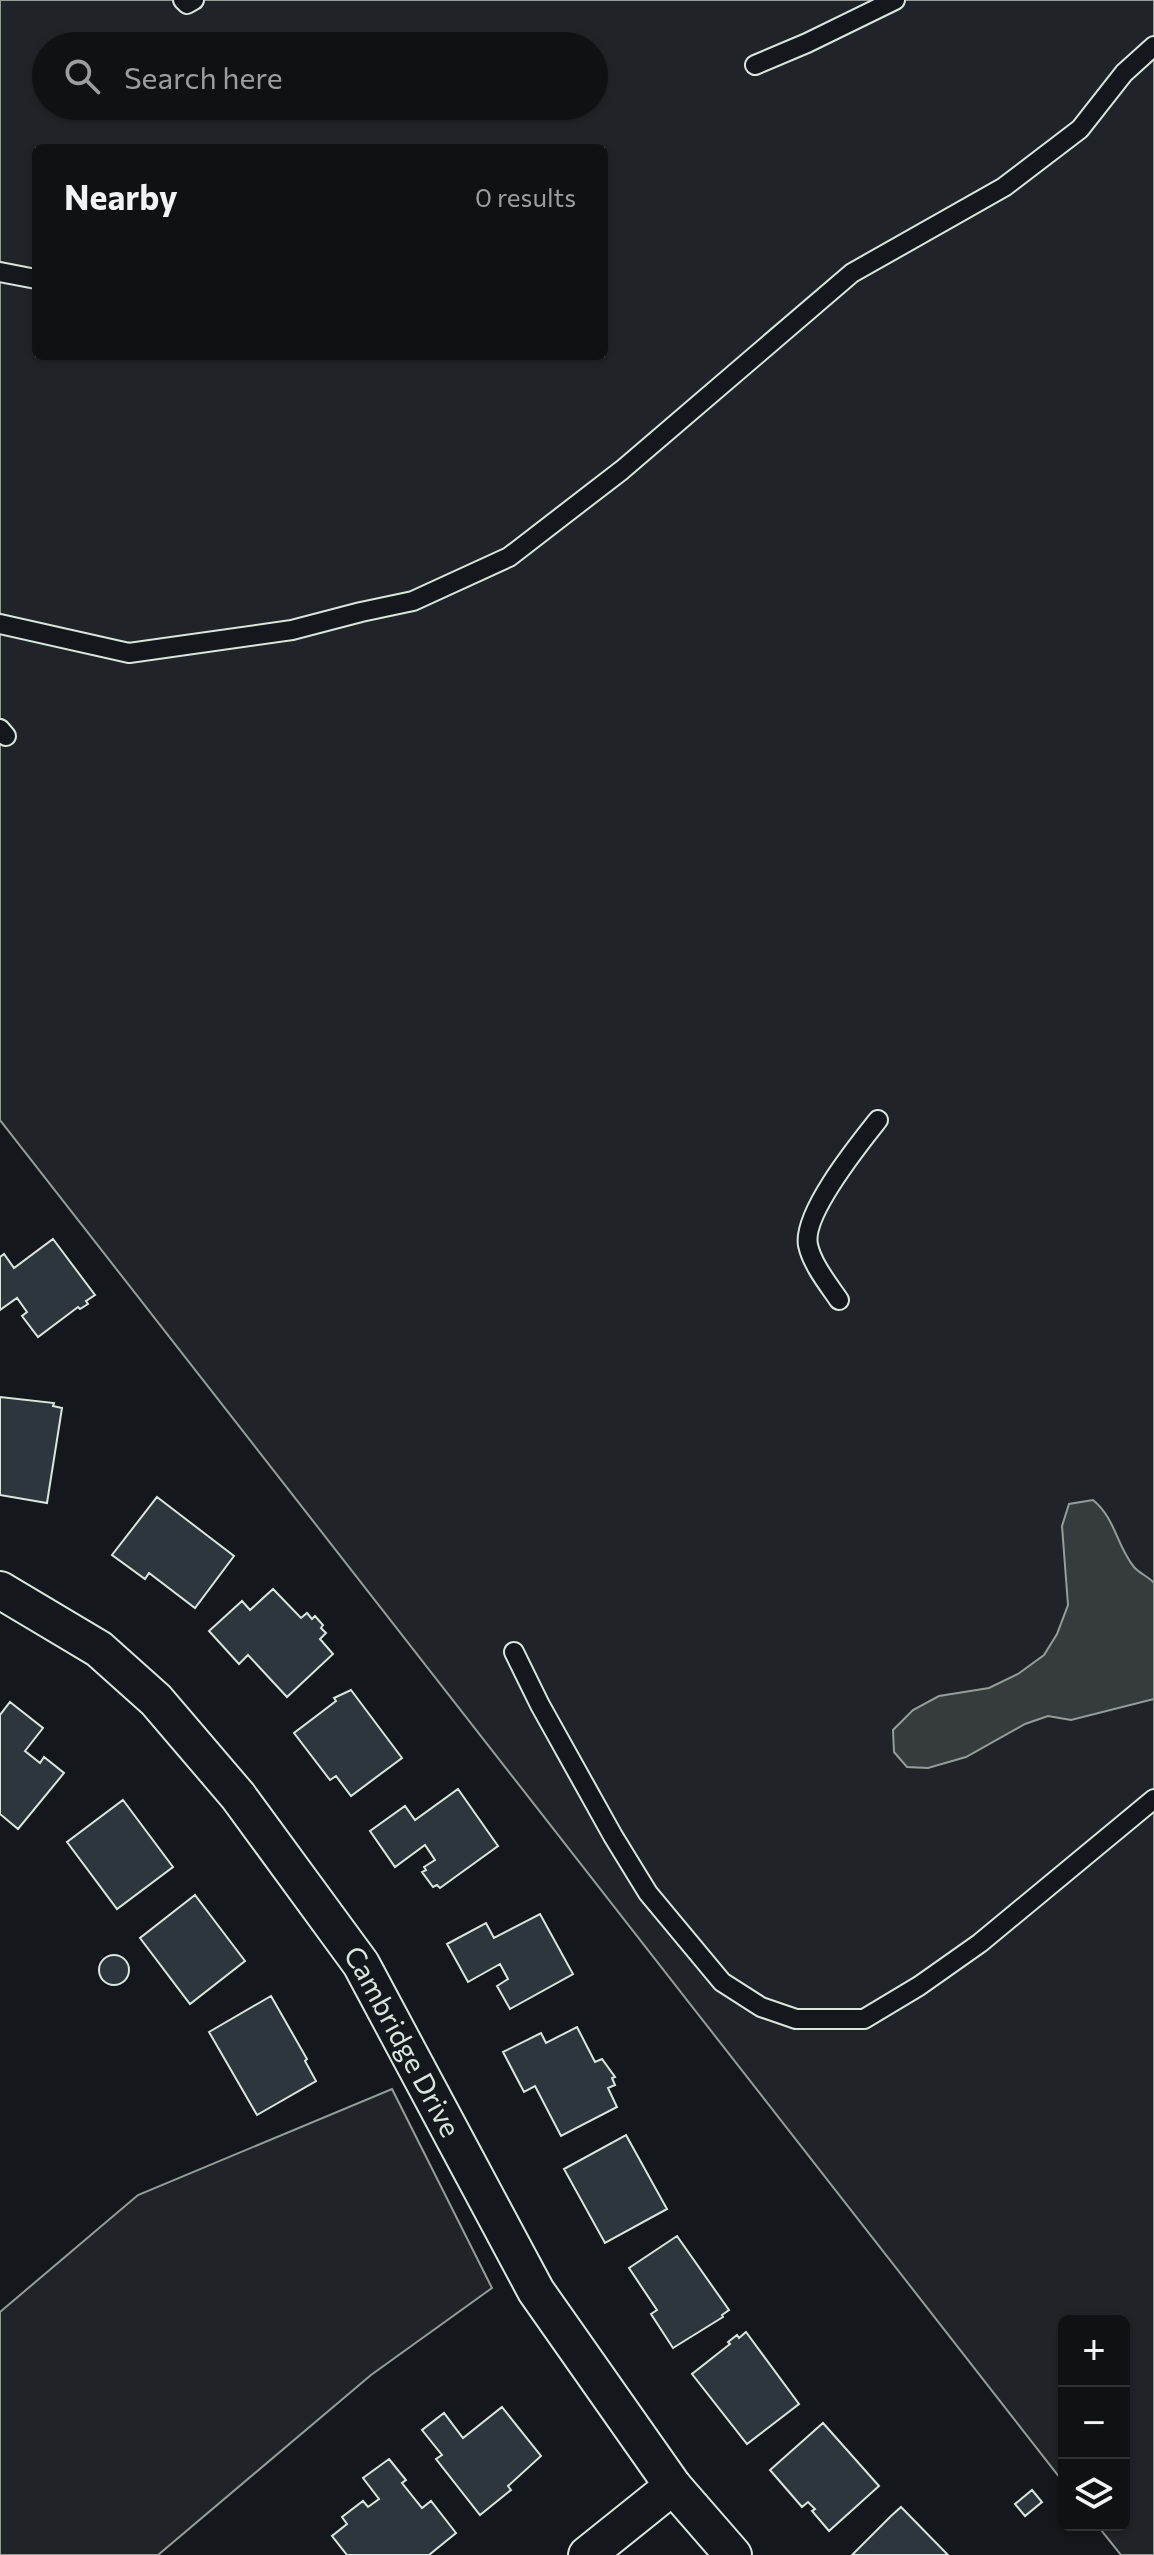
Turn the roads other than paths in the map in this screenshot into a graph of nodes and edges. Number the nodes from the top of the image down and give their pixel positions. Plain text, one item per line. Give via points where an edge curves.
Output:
1 (183, 0) edge
2 (194, 0) edge
3 (895, 0) edge
4 (1154, 46) edge
5 (755, 65) dead end
6 (0, 272) edge
7 (32, 278) edge
8 (0, 624) edge
9 (878, 1120) dead end
10 (839, 1300) dead end
11 (0, 1590) edge
12 (514, 1652) dead end
13 (1154, 1799) edge
14 (673, 2486) junction
15 (587, 2555) edge
16 (733, 2555) edge

1 - 2 lane
3 - 5 lane
4 - 8 lane via 1124,73 1080,129 1004,187 852,273 622,470 509,557 413,601 292,630 129,653
6 - 7 lane
9 - 10 lane via 815,1211 808,1243
11 - 14 street, Cambridge Drive via 99,1649 156,1700 238,1796 361,1964 536,2291
12 - 13 lane via 648,1893 722,1982 761,2007 796,2019 864,2019 919,1986 980,1943
14 - 15 street
14 - 16 street, Cambridge Drive

